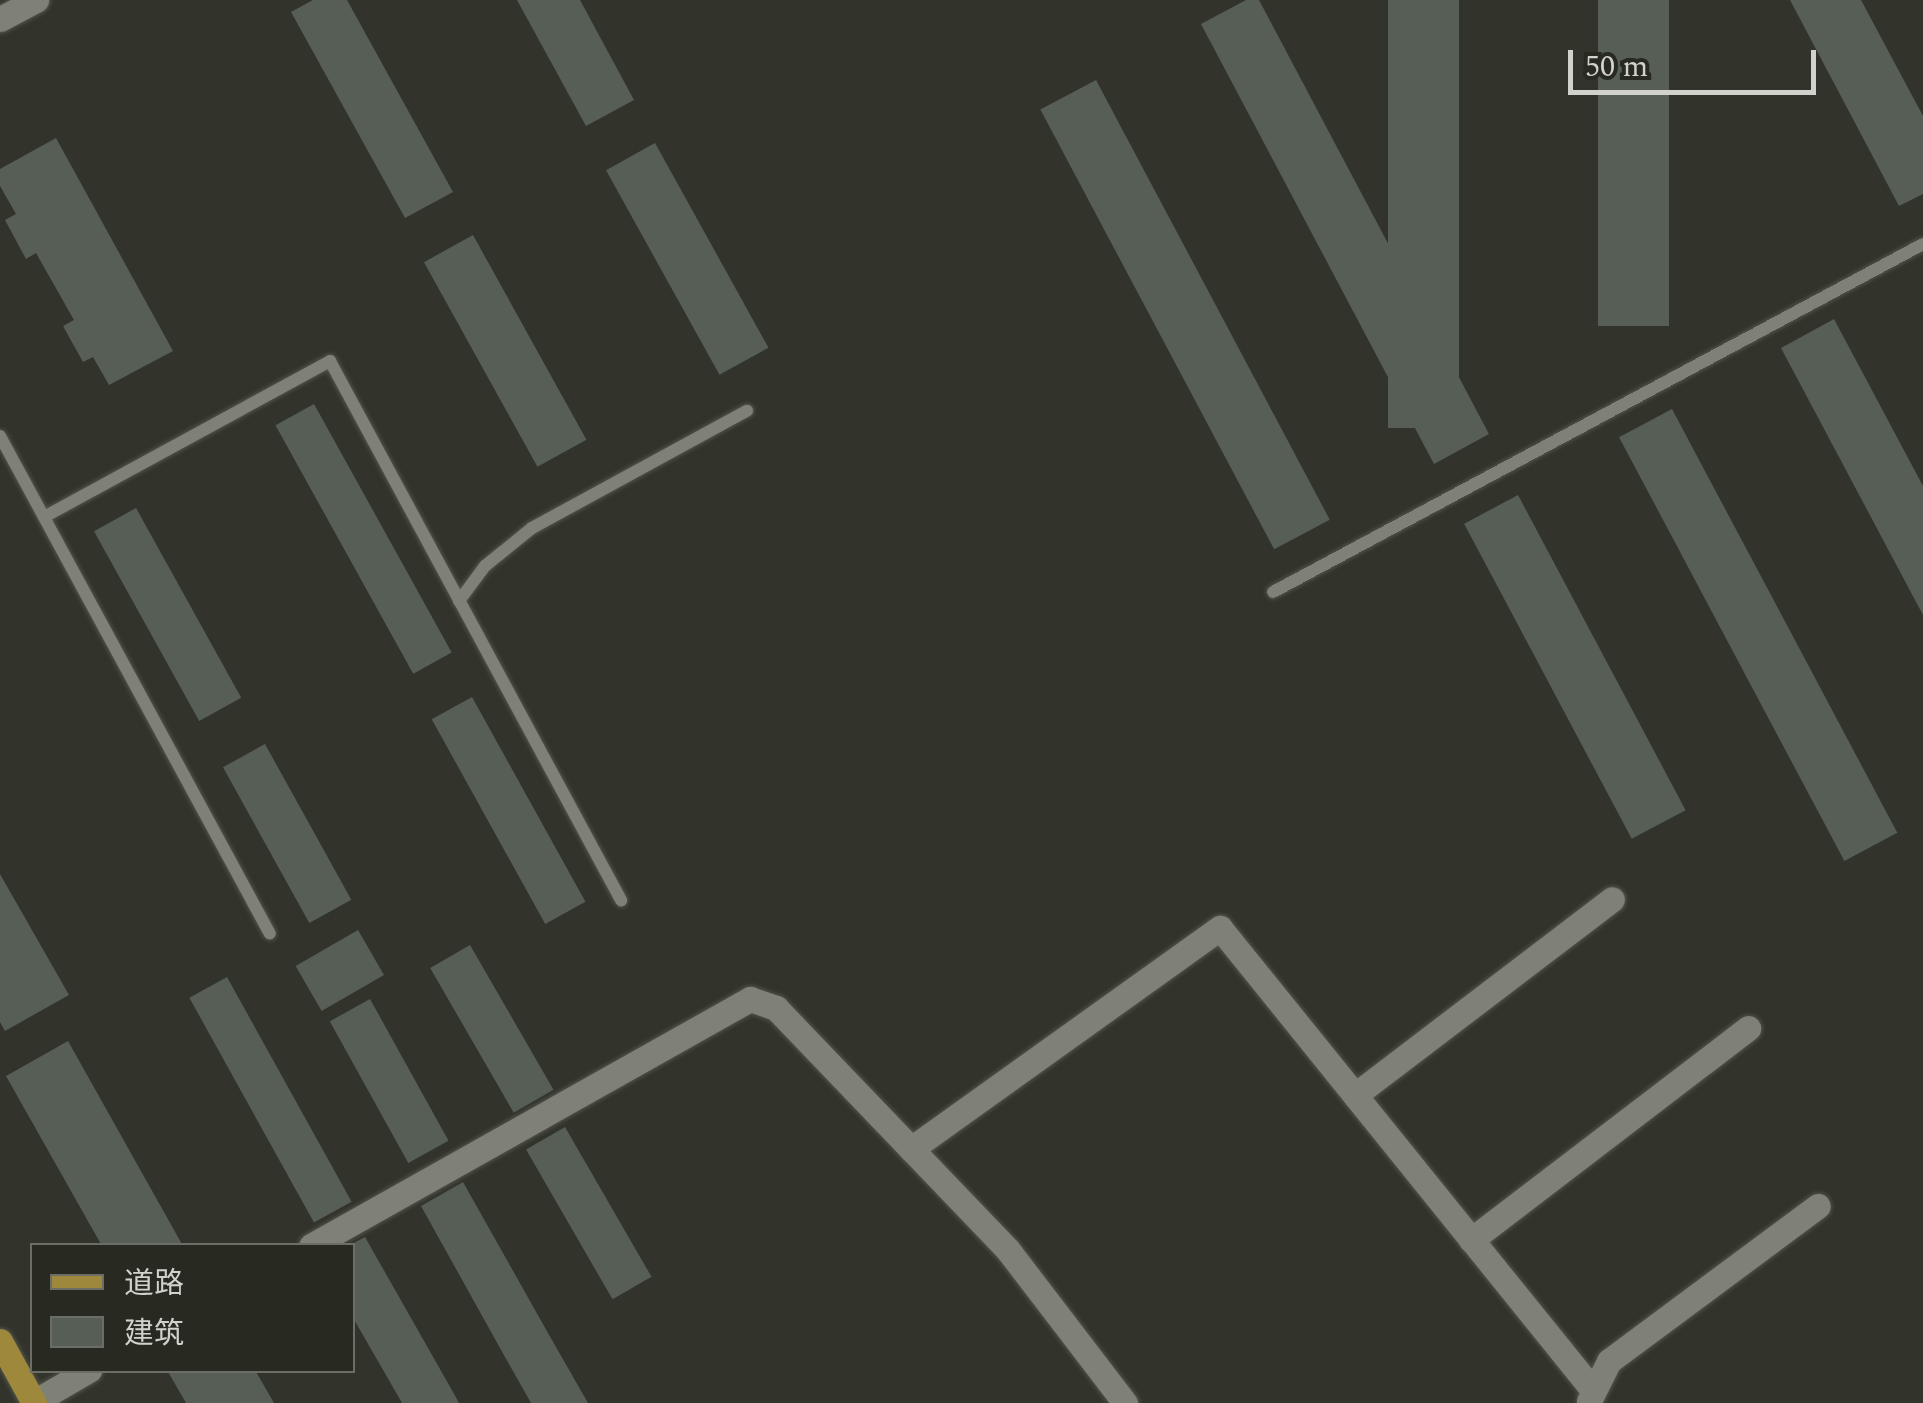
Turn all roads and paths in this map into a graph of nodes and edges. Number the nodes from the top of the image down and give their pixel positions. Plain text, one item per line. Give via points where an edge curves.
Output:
1 (36, 0) edge
2 (0, 20) edge
3 (1923, 244) edge
4 (748, 411) dead end
5 (0, 436) edge
6 (44, 517) junction
7 (1273, 592) dead end
8 (459, 600) junction
9 (1612, 899) dead end
10 (621, 900) dead end
11 (270, 934) dead end
12 (1748, 1028) dead end
13 (1355, 1095) junction
14 (911, 1150) junction
15 (1818, 1206) dead end
16 (1471, 1240) junction
17 (316, 1243) edge
18 (0, 1341) edge
19 (84, 1373) edge
20 (1590, 1396) edge
21 (34, 1402) edge
22 (1125, 1403) edge

1 - 2 street
3 - 7 lane
4 - 8 lane via 532,528 485,566
5 - 6 lane
6 - 8 lane via 330,362
6 - 11 lane
8 - 10 lane
9 - 13 street
12 - 16 street
13 - 14 street via 1220,928
13 - 16 street
14 - 17 street via 776,1008 750,999
14 - 22 street via 1008,1250
15 - 20 street via 1609,1361
16 - 20 street
18 - 21 main road
19 - 21 street

